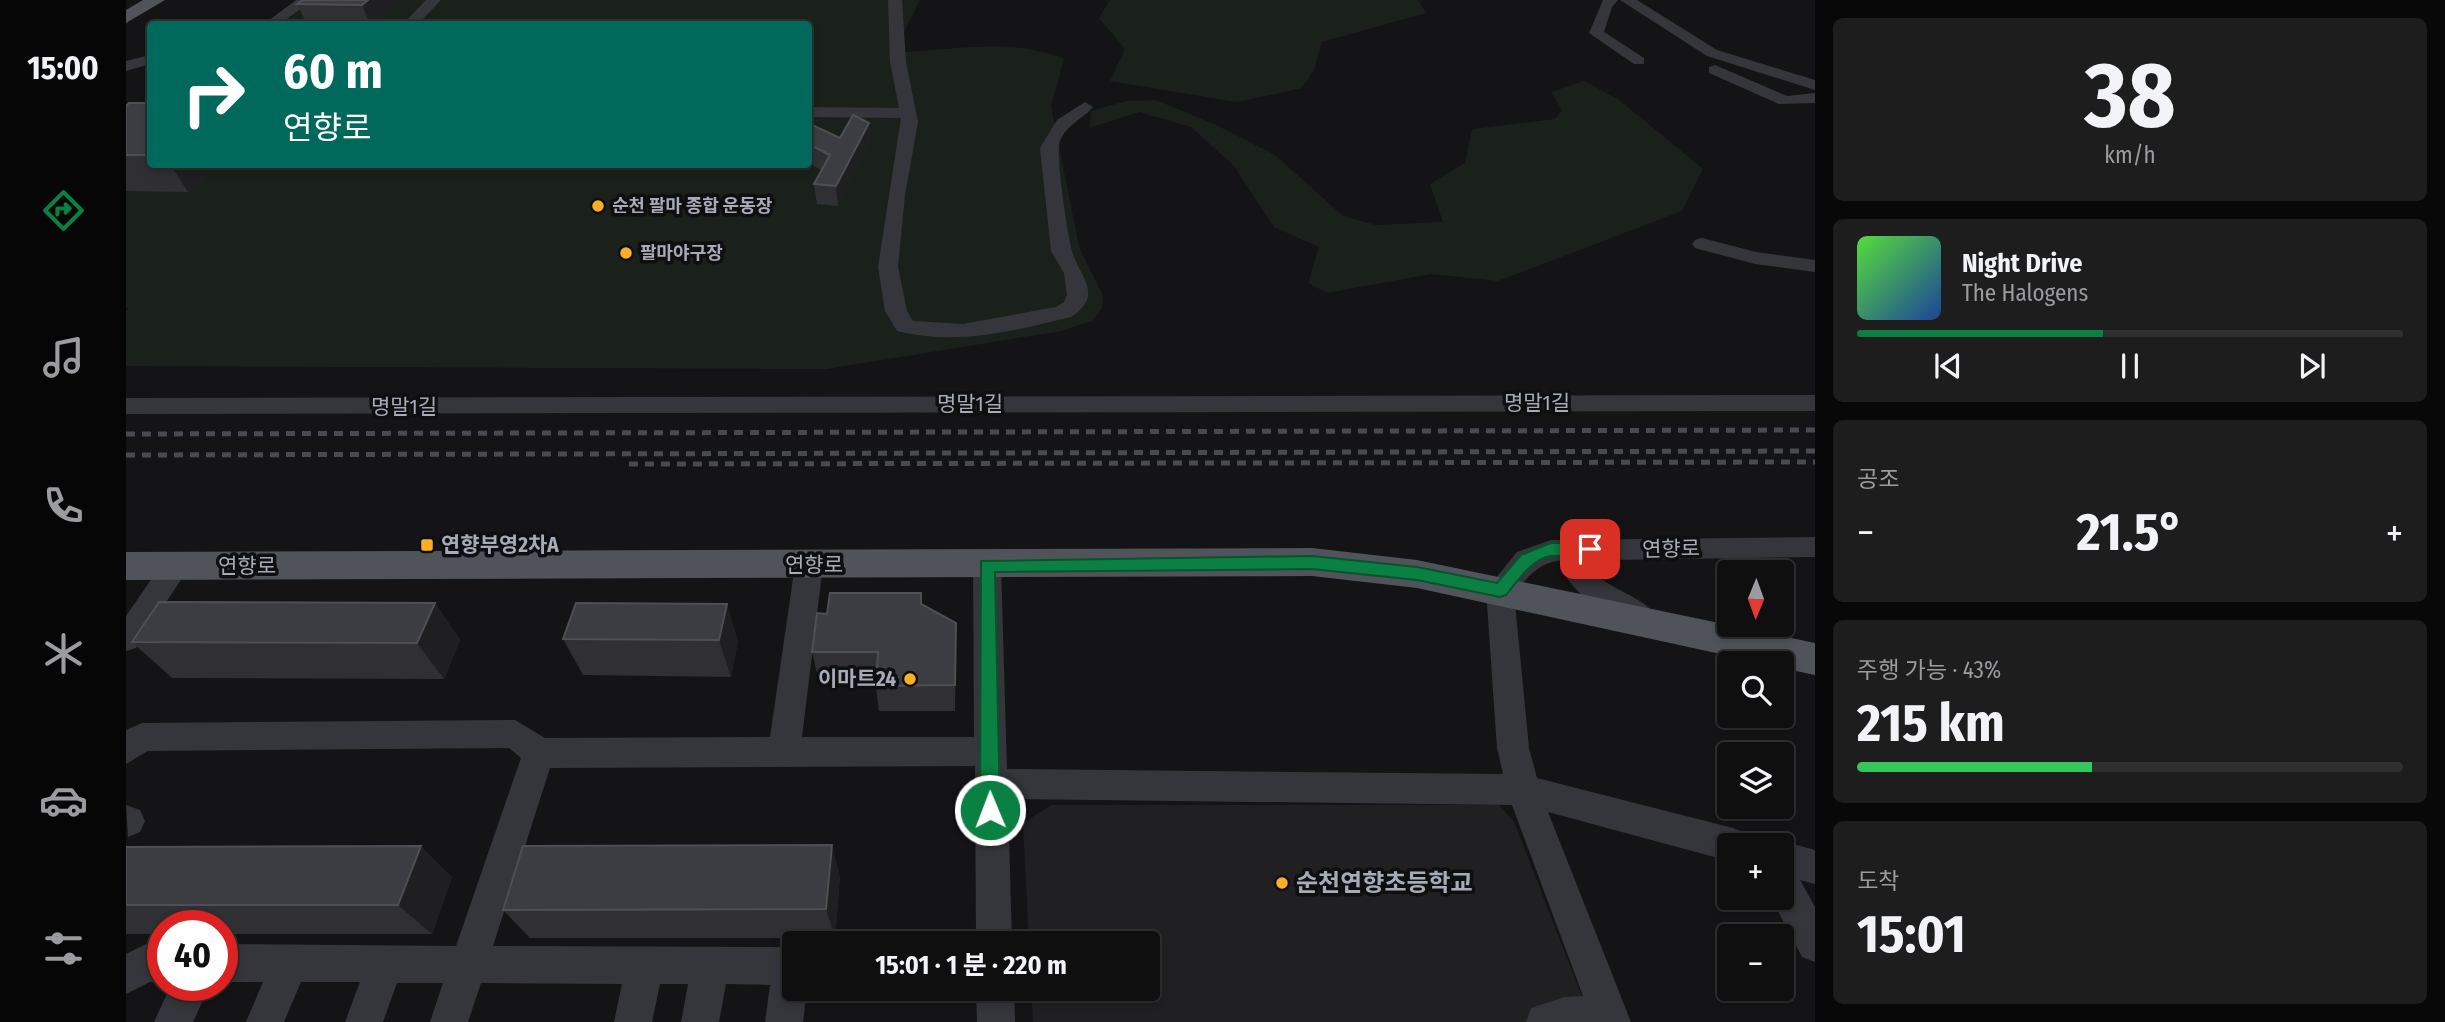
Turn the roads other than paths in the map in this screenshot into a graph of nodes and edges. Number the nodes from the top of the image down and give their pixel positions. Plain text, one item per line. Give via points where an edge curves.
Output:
1 (156, 0) edge
2 (305, 0) edge
3 (435, 0) edge
4 (895, 0) edge
5 (1611, 0) edge
6 (1627, 0) edge
7 (126, 18) edge
8 (1654, 19) junction
9 (275, 21) edge
10 (413, 21) edge
11 (147, 61) edge
12 (1639, 61) dead end
13 (126, 66) edge
14 (1815, 85) edge
15 (1815, 98) edge
16 (1085, 107) dead end
17 (812, 112) edge
18 (908, 113) junction
19 (1702, 244) dead end
20 (1815, 266) edge
21 (1815, 403) edge
22 (126, 406) edge
23 (1815, 547) edge
24 (1609, 549) junction
25 (809, 565) junction
26 (986, 565) junction
27 (126, 566) edge
28 (176, 566) junction
29 (1500, 590) junction
30 (1674, 629) junction
31 (126, 639) edge
32 (1815, 659) edge
33 (126, 749) edge
34 (989, 751) junction
35 (783, 752) junction
36 (539, 753) junction
37 (989, 783) junction
38 (1523, 790) junction
39 (1717, 841) edge
40 (1794, 861) edge
41 (1815, 867) edge
42 (1794, 904) edge
43 (994, 931) edge
44 (1815, 943) edge
45 (147, 963) edge
46 (238, 963) edge
47 (290, 964) junction
48 (385, 964) junction
49 (468, 964) junction
50 (710, 966) junction
51 (644, 968) junction
52 (126, 975) edge
53 (183, 1001) edge
54 (995, 1001) edge
55 (1610, 1019) edge
56 (1554, 1021) edge
57 (173, 1022) edge
58 (265, 1022) edge
59 (364, 1022) edge
60 (449, 1022) edge
61 (633, 1022) edge
62 (700, 1022) edge
63 (784, 1022) edge
64 (996, 1022) edge

1 - 7 main road
2 - 9 street
3 - 10 street
4 - 18 street via 897,54
5 - 12 street via 1595,33
6 - 8 street
8 - 14 street via 1712,52
8 - 15 street via 1655,25 1702,63 1785,101
11 - 13 street
16 - 18 street via 1052,137 1049,148 1061,251 1077,283 1073,306 1063,312 930,333 905,326 900,319 888,267 909,134
17 - 18 street
19 - 20 street via 1755,258
21 - 22 street, 명말1길
23 - 24 street, 연향로
24 - 29 street, 연향로 via 1538,554
24 - 30 street via 1579,562 1575,568 1580,579 1615,604
25 - 26 main road, 연향로
25 - 28 main road, 연향로
25 - 35 street
26 - 29 main road, 연향로 via 1312,562 1417,574
26 - 34 street
27 - 28 main road, 연향로
28 - 31 street
29 - 30 main road, 연향로
29 - 38 street via 1513,748
30 - 32 main road, 연향로
33 - 36 street via 142,737 515,734
34 - 35 street
34 - 37 street
35 - 36 street
36 - 49 street
37 - 38 street
37 - 43 street
38 - 39 street
38 - 55 street
40 - 41 street
42 - 44 street
45 - 52 street
46 - 47 street
47 - 48 street
47 - 58 street
48 - 49 street
48 - 59 street
49 - 51 street
49 - 60 street
50 - 51 street
50 - 62 street
50 - 63 street via 791,966
51 - 61 street
53 - 57 street
54 - 64 street
55 - 56 street

